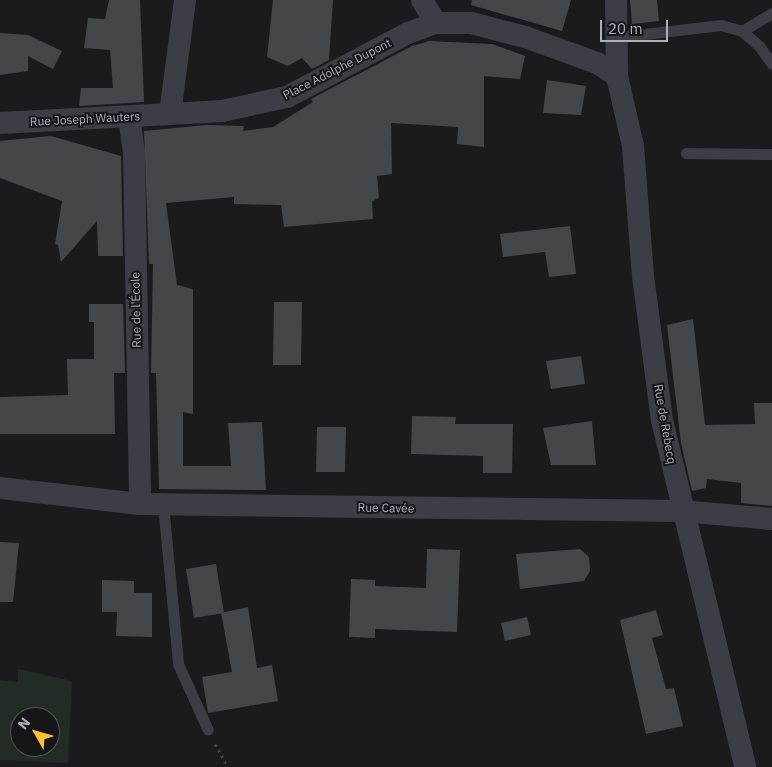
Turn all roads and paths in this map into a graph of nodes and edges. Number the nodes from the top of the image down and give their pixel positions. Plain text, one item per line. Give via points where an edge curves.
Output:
1 (185, 0) edge
2 (422, 0) edge
3 (616, 0) edge
4 (772, 13) edge
5 (436, 23) junction
6 (742, 31) junction
7 (618, 37) junction
8 (772, 64) edge
9 (617, 76) junction
10 (170, 114) junction
11 (129, 117) junction
12 (0, 123) edge
13 (686, 152) dead end
14 (772, 154) edge
15 (0, 488) edge
16 (140, 504) junction
17 (163, 504) junction
18 (681, 511) junction
19 (772, 519) edge
20 (208, 730) joint
21 (228, 767) edge
22 (745, 767) edge

1 - 10 street
2 - 5 street
3 - 7 street, Rue de Rebecq
4 - 6 lane
5 - 9 street, Place Adolphe Dupont via 471,23 525,37 597,63
5 - 10 street, Place Adolphe Dupont via 408,33 287,96 222,111
6 - 7 lane via 720,25
6 - 8 lane
7 - 9 street, Rue de Rebecq
9 - 18 street, Rue de Rebecq via 633,146 644,276 662,420
10 - 11 street, Rue Joseph Wauters
11 - 12 street, Rue Joseph Wauters
11 - 16 street, Rue de l'École via 134,152
13 - 14 lane
15 - 16 street, Rue Cavée
16 - 17 street, Rue Cavée
17 - 18 street, Rue Cavée
17 - 20 lane via 178,664
18 - 19 street, Rue Cavée
18 - 22 street, Rue de Rebecq
20 - 21 path

